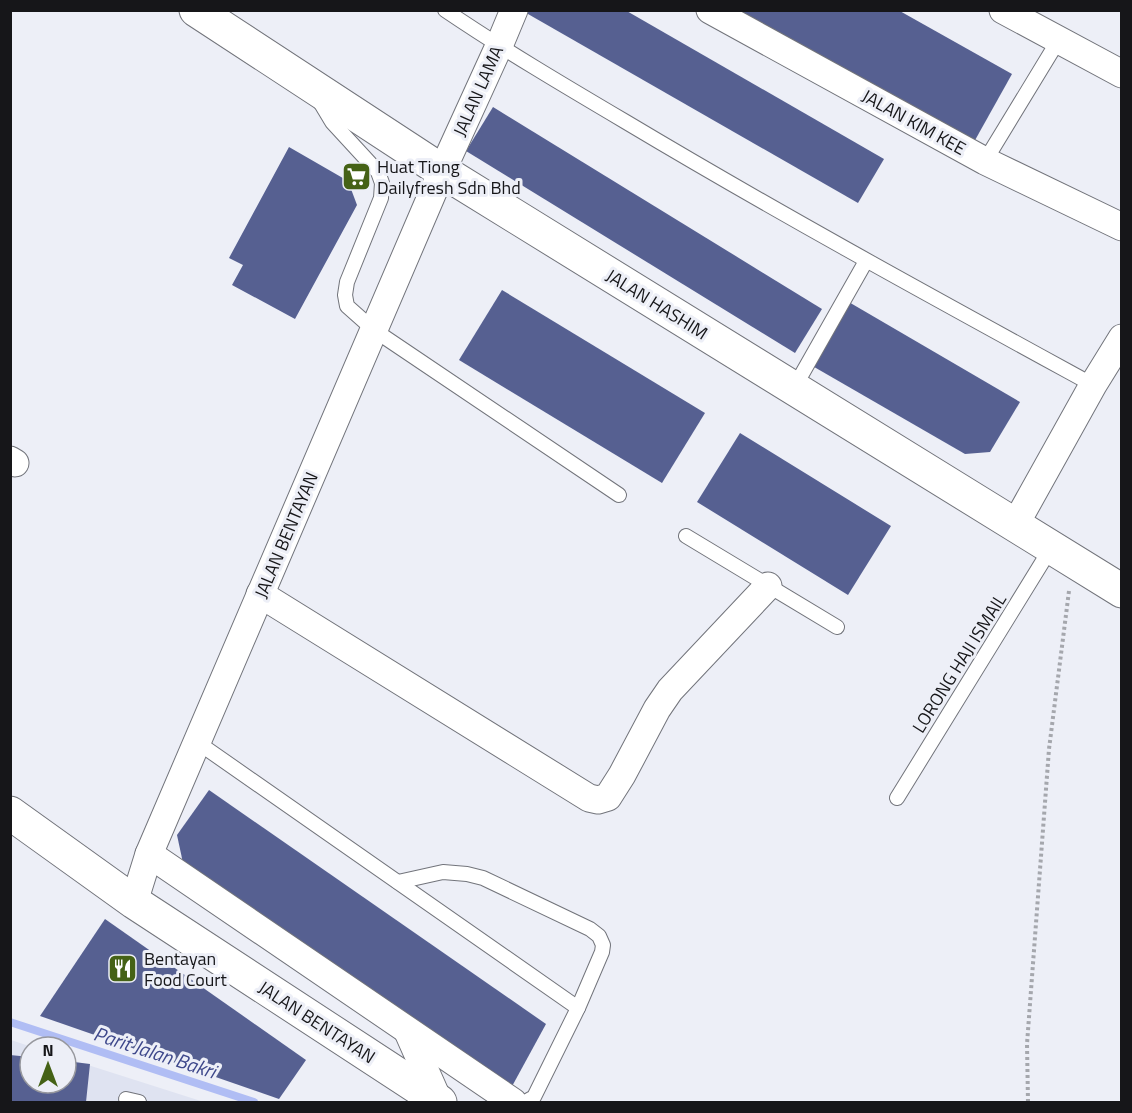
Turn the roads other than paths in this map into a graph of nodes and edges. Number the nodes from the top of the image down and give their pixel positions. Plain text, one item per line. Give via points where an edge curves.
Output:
1 (196, 10) edge
2 (445, 10) edge
3 (514, 10) edge
4 (1003, 10) edge
5 (713, 11) edge
6 (1058, 41) junction
7 (499, 46) junction
8 (1122, 74) edge
9 (311, 85) junction
10 (985, 161) junction
11 (442, 171) junction
12 (1122, 227) edge
13 (866, 261) junction
14 (374, 330) junction
15 (1122, 338) edge
16 (1093, 385) junction
17 (794, 388) junction
18 (619, 495) dead end
19 (1015, 525) junction
20 (686, 536) dead end
21 (1062, 554) junction
22 (768, 586) junction
23 (1122, 591) edge
24 (260, 594) junction
25 (837, 627) dead end
26 (197, 742) junction
27 (897, 798) dead end
28 (10, 813) edge
29 (149, 854) junction
30 (398, 882) junction
31 (134, 902) junction
32 (578, 1008) junction
33 (408, 1031) junction
34 (440, 1102) edge
35 (513, 1102) edge
36 (525, 1102) edge

1 - 9 street, JALAN HASHIM
2 - 7 lane
3 - 7 street, JALAN LAMA
4 - 6 street
5 - 10 street, JALAN KIM KEE
6 - 8 street
6 - 10 lane
7 - 11 street, JALAN LAMA
7 - 13 lane
9 - 11 street, JALAN HASHIM
9 - 14 lane via 332,122 378,172 382,183 381,198 345,295 347,306
10 - 12 street, JALAN KIM KEE
11 - 14 street, JALAN BENTAYAN
11 - 17 street, JALAN HASHIM
13 - 16 lane
13 - 17 lane
14 - 18 lane
14 - 24 street, JALAN BENTAYAN
15 - 16 street
16 - 19 street
17 - 19 street, JALAN HASHIM
19 - 21 street, JALAN HASHIM
20 - 22 lane
21 - 23 street, JALAN HASHIM
21 - 27 lane, LORONG HAJI ISMAIL
22 - 24 street via 670,690 608,797 598,800
22 - 25 lane
24 - 26 street, JALAN BENTAYAN
26 - 29 street, JALAN BENTAYAN
26 - 30 lane
28 - 31 street, JALAN BENTAYAN
29 - 31 street, JALAN BENTAYAN
29 - 33 street
30 - 32 lane
30 - 32 lane via 443,872 467,874 590,929 599,936 602,952
31 - 34 street, JALAN BENTAYAN
32 - 36 lane via 534,1097
33 - 34 street
33 - 35 street

